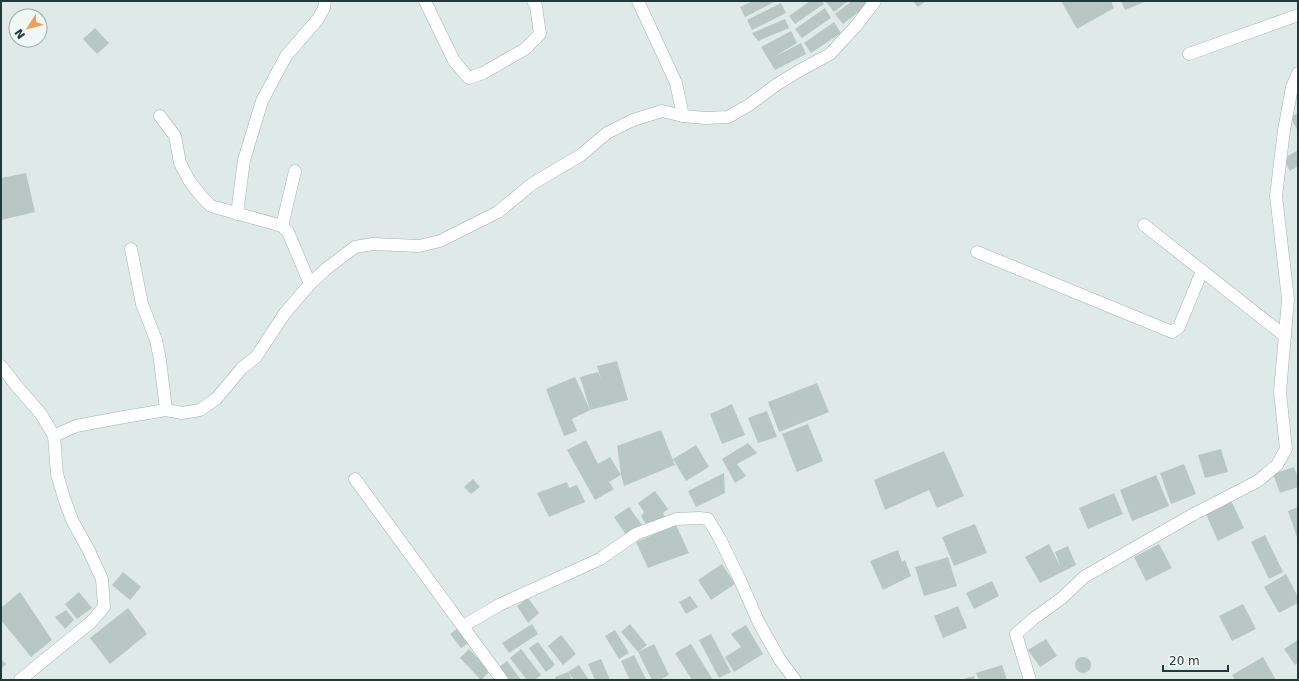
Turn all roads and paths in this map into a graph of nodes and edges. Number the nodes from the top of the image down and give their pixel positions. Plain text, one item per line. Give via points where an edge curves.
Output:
1 (325, 1) edge
2 (425, 1) edge
3 (638, 1) edge
4 (875, 1) edge
5 (538, 3) edge
6 (1298, 15) edge
7 (1189, 54) dead end
8 (1298, 73) edge
9 (160, 116) dead end
10 (683, 116) junction
11 (295, 170) dead end
12 (237, 214) junction
13 (1144, 225) dead end
14 (282, 226) junction
15 (131, 249) dead end
16 (977, 252) dead end
17 (1202, 271) junction
18 (310, 284) junction
19 (1285, 336) junction
20 (1, 366) edge
21 (166, 410) junction
22 (54, 436) junction
23 (356, 479) dead end
24 (463, 626) junction
25 (20, 680) edge
26 (502, 680) edge
27 (795, 680) edge
28 (1030, 680) edge

1 - 12 street via 318,19 286,56 262,101 244,160
2 - 5 street via 454,61 469,78 483,74 525,49 540,34
3 - 10 street via 676,83
4 - 10 street via 830,54 776,84 749,105 728,117
6 - 7 street
8 - 19 street via 1292,87 1284,130 1276,196 1288,299
9 - 12 street via 175,136 180,163 190,182 212,206
10 - 18 street via 662,111 633,120 607,133 581,155 532,184 498,212 440,240 419,246 373,244 355,247
11 - 14 street
12 - 14 street
13 - 17 street
14 - 18 street via 288,232
15 - 21 street via 142,304 156,340
16 - 17 street via 1172,332 1179,327
17 - 19 street
18 - 21 street via 285,313 256,357 242,368 216,399 200,410 182,413
19 - 28 street via 1280,392 1286,449 1277,465 1258,481 1194,514 1084,577 1062,598 1033,618 1016,634
20 - 22 street via 41,414
21 - 22 street via 76,426
22 - 25 street via 57,474 64,498 72,520 102,578 104,607 91,622
23 - 24 street
24 - 26 street
24 - 27 street via 499,605 600,559 636,534 676,519 708,519 759,623 780,660

